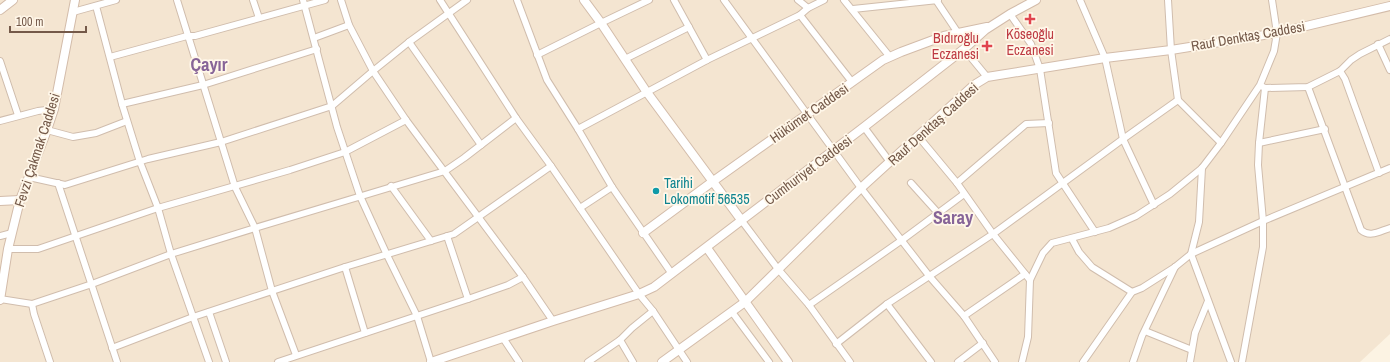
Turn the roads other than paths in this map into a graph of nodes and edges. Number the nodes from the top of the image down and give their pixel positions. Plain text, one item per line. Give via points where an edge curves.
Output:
1 (13, 0) edge
2 (75, 0) edge
3 (116, 0) edge
4 (176, 0) edge
5 (253, 0) edge
6 (325, 0) edge
7 (341, 0) edge
8 (440, 0) edge
9 (467, 0) edge
10 (517, 0) edge
11 (584, 0) edge
12 (649, 0) edge
13 (674, 0) edge
14 (724, 0) edge
15 (798, 0) edge
16 (824, 0) edge
17 (844, 0) edge
18 (937, 0) edge
19 (1036, 0) edge
20 (1080, 0) edge
21 (1168, 0) edge
22 (1272, 0) edge
23 (638, 2) edge
24 (893, 2) edge
25 (1025, 2) edge
26 (304, 3) edge
27 (96, 6) junction
28 (1390, 6) edge
29 (808, 8) junction
30 (853, 9) junction
31 (0, 10) edge
32 (73, 12) junction
33 (449, 13) junction
34 (1010, 14) junction
35 (800, 15) junction
36 (259, 18) junction
37 (601, 23) junction
38 (349, 25) junction
39 (991, 25) junction
40 (689, 27) junction
41 (958, 32) junction
42 (1277, 33) junction
43 (187, 36) junction
44 (314, 38) junction
45 (751, 38) junction
46 (1390, 39) edge
47 (409, 42) junction
48 (1378, 44) junction
49 (967, 47) junction
50 (317, 49) junction
51 (1171, 50) junction
52 (537, 55) junction
53 (890, 57) junction
54 (110, 58) junction
55 (1105, 58) junction
56 (625, 59) junction
57 (707, 60) junction
58 (0, 61) edge
59 (1040, 68) junction
60 (1390, 70) edge
61 (373, 71) junction
62 (1340, 71) junction
63 (987, 77) junction
64 (852, 82) junction
65 (203, 86) junction
66 (1263, 87) junction
67 (1308, 87) junction
68 (646, 91) junction
69 (1178, 100) junction
70 (122, 104) junction
71 (332, 106) junction
72 (54, 109) junction
73 (807, 114) junction
74 (18, 115) junction
75 (516, 118) junction
76 (406, 120) junction
77 (0, 121) edge
78 (127, 121) junction
79 (1049, 123) junction
80 (864, 127) junction
81 (578, 129) junction
82 (1325, 129) junction
83 (47, 130) junction
84 (918, 136) junction
85 (1123, 139) junction
86 (221, 142) junction
87 (1221, 143) junction
88 (1259, 143) junction
89 (481, 145) junction
90 (834, 151) junction
91 (345, 152) junction
92 (140, 162) junction
93 (890, 162) junction
94 (551, 166) junction
95 (1202, 168) junction
96 (1390, 168) edge
97 (444, 171) junction
98 (1379, 173) junction
99 (29, 177) junction
100 (712, 182) junction
101 (58, 183) junction
102 (911, 183) dead end
103 (957, 183) junction
104 (1063, 183) junction
105 (391, 186) junction
106 (235, 187) junction
107 (612, 187) junction
108 (1346, 187) junction
109 (862, 188) junction
110 (964, 194) junction
111 (360, 196) junction
112 (20, 200) junction
113 (0, 201) edge
114 (1154, 205) junction
115 (158, 208) junction
116 (580, 208) junction
117 (938, 213) junction
118 (479, 218) junction
119 (742, 221) junction
120 (1263, 221) junction
121 (255, 228) junction
122 (1390, 228) edge
123 (1096, 232) junction
124 (12, 233) junction
125 (643, 233) junction
126 (994, 234) junction
127 (0, 236) edge
128 (76, 236) junction
129 (447, 236) junction
130 (1072, 239) junction
131 (902, 240) junction
132 (431, 241) junction
133 (707, 248) junction
134 (8, 249) junction
135 (171, 254) junction
136 (1191, 254) junction
137 (387, 255) junction
138 (345, 267) junction
139 (1175, 267) junction
140 (778, 269) junction
141 (672, 274) junction
142 (1025, 274) junction
143 (522, 277) junction
144 (930, 277) junction
145 (1030, 280) junction
146 (92, 284) junction
147 (272, 291) junction
148 (1132, 292) junction
149 (639, 294) junction
150 (468, 299) junction
151 (0, 300) edge
152 (1208, 301) junction
153 (745, 302) junction
154 (32, 304) junction
155 (887, 304) junction
156 (809, 305) junction
157 (653, 311) junction
158 (209, 312) junction
159 (732, 312) junction
160 (418, 316) junction
161 (964, 316) junction
162 (193, 317) junction
163 (553, 321) junction
164 (1145, 331) junction
165 (365, 333) junction
166 (503, 338) junction
167 (620, 340) junction
168 (983, 343) junction
169 (836, 344) junction
170 (112, 348) junction
171 (679, 350) junction
172 (1192, 350) junction
173 (296, 355) junction
174 (50, 362) edge
175 (117, 362) edge
176 (209, 362) edge
177 (226, 362) edge
178 (278, 362) edge
179 (431, 362) edge
180 (519, 362) edge
181 (588, 362) edge
182 (633, 362) edge
183 (662, 362) edge
184 (687, 362) edge
185 (769, 362) edge
186 (788, 362) edge
187 (850, 362) edge
188 (931, 362) edge
189 (958, 362) edge
190 (995, 362) edge
191 (1022, 362) edge
192 (1083, 362) edge
193 (1133, 362) edge
194 (1190, 362) edge
195 (1231, 362) edge
196 (1242, 362) edge

1 - 31 street
2 - 32 street, Fevzi Çakmak Caddesi
3 - 27 street
4 - 43 street
5 - 36 street
6 - 26 street
7 - 38 street
8 - 33 street
9 - 33 street
10 - 52 street
11 - 37 street
12 - 23 street
13 - 40 street
14 - 45 street
15 - 29 street
16 - 29 street
17 - 30 street
18 - 24 street
18 - 41 street
19 - 25 street, Cumhuriyet Caddesi
20 - 55 street
21 - 51 street
22 - 42 street
23 - 37 street
24 - 30 street
25 - 34 street, Cumhuriyet Caddesi
26 - 36 street
26 - 44 street
27 - 32 street
27 - 54 street
28 - 42 street, Rauf Denktaş Caddesi
29 - 35 street
30 - 53 street
32 - 72 street, Fevzi Çakmak Caddesi
33 - 47 street
33 - 75 street
34 - 39 street, Cumhuriyet Caddesi
34 - 59 street via 1031,44
35 - 45 street
35 - 64 street
36 - 43 street
37 - 52 street
37 - 56 street
38 - 44 street
38 - 61 street
39 - 41 street, Hükümet Caddesi
39 - 49 street, Cumhuriyet Caddesi
40 - 56 street
40 - 57 street
41 - 49 street via 966,35
41 - 53 street, Hükümet Caddesi
42 - 51 street, Rauf Denktaş Caddesi
42 - 66 street
43 - 54 street
43 - 65 street
44 - 50 street
45 - 57 street
45 - 73 street
46 - 48 street
47 - 61 street
47 - 89 street
48 - 60 street
48 - 62 street via 1355,57
49 - 63 street
49 - 80 street, Cumhuriyet Caddesi
50 - 65 street
50 - 71 street
51 - 55 street, Rauf Denktaş Caddesi
51 - 69 street
52 - 81 street via 547,80
53 - 64 street, Hükümet Caddesi
54 - 70 street
55 - 59 street, Rauf Denktaş Caddesi
55 - 85 street
56 - 68 street
57 - 68 street
58 - 74 street
59 - 63 street, Rauf Denktaş Caddesi
59 - 79 street
61 - 71 street
61 - 76 street
62 - 67 street
62 - 98 street
63 - 84 street, Rauf Denktaş Caddesi via 974,85
64 - 73 street, Hükümet Caddesi
65 - 70 street
65 - 86 street
66 - 67 street
66 - 87 street
66 - 88 street
67 - 82 street
68 - 81 street
68 - 100 street
69 - 85 street
69 - 87 street
70 - 78 street
71 - 86 street
71 - 91 street
72 - 74 street
72 - 83 street, Fevzi Çakmak Caddesi
73 - 90 street
73 - 100 street, Hükümet Caddesi
74 - 77 street
75 - 89 street
75 - 94 street
76 - 91 street
76 - 97 street
78 - 83 street via 96,133 73,137
78 - 92 street
79 - 103 street via 1026,124
79 - 104 street via 1056,173
80 - 90 street, Cumhuriyet Caddesi
80 - 93 street
81 - 107 street
82 - 88 street
82 - 108 street
83 - 99 street, Fevzi Çakmak Caddesi
84 - 93 street, Rauf Denktaş Caddesi
84 - 103 street
85 - 104 street
85 - 114 street
86 - 92 street
86 - 106 street
87 - 95 street
88 - 120 street
89 - 97 street
90 - 109 street
90 - 119 street, Cumhuriyet Caddesi
91 - 106 street
91 - 111 street
92 - 101 street via 65,185
92 - 115 street
93 - 109 street, Rauf Denktaş Caddesi
94 - 116 street
94 - 118 street
95 - 114 street
95 - 136 street via 1198,222
96 - 98 street
97 - 105 street
97 - 118 street
98 - 108 street
99 - 101 street
99 - 112 street, Fevzi Çakmak Caddesi
100 - 119 street
100 - 125 street, Hükümet Caddesi
101 - 128 street
102 - 117 street
103 - 110 street
104 - 123 street
104 - 126 street
105 - 111 street
105 - 132 street
106 - 115 street
106 - 121 street
107 - 116 street
107 - 125 street
108 - 120 street
108 - 122 street via 1363,232 1370,234
109 - 131 street
109 - 140 street, Rauf Denktaş Caddesi
110 - 117 street
110 - 126 street
111 - 121 street
111 - 137 street
112 - 113 street
112 - 124 street, Fevzi Çakmak Caddesi
114 - 123 street via 1123,222
115 - 128 street
115 - 135 street
116 - 149 street
117 - 131 street
118 - 129 street
118 - 143 street
119 - 133 street, Cumhuriyet Caddesi
119 - 140 street
120 - 136 street
120 - 196 street via 1261,262
121 - 135 street
121 - 147 street
123 - 130 street
124 - 127 street
124 - 134 street, Fevzi Çakmak Caddesi
125 - 141 street
126 - 142 street
126 - 144 street
128 - 134 street via 38,249
128 - 146 street
129 - 132 street
129 - 150 street
130 - 145 street via 1059,241 1047,247
130 - 148 street via 1092,267
131 - 144 street
131 - 156 street
132 - 137 street
133 - 141 street, Cumhuriyet Caddesi
133 - 153 street
134 - 151 street, Fevzi Çakmak Caddesi
135 - 146 street
135 - 162 street
136 - 139 street
136 - 152 street
137 - 138 street
137 - 160 street
138 - 147 street
138 - 165 street
139 - 148 street
139 - 164 street
140 - 153 street, Rauf Denktaş Caddesi
140 - 156 street
141 - 149 street, Cumhuriyet Caddesi
142 - 145 street
142 - 161 street
143 - 150 street via 508,285
143 - 163 street
144 - 155 street
144 - 161 street
145 - 191 street via 1028,337
146 - 154 street
146 - 170 street
147 - 158 street
147 - 173 street
148 - 192 street
149 - 157 street
149 - 163 street, Cumhuriyet Caddesi
150 - 160 street
151 - 154 street
152 - 172 street via 1195,333
152 - 195 street
153 - 159 street, Rauf Denktaş Caddesi
153 - 186 street
154 - 174 street
155 - 169 street
155 - 188 street
156 - 169 street
157 - 167 street
157 - 171 street
158 - 162 street
158 - 177 street
159 - 171 street, Rauf Denktaş Caddesi
159 - 185 street
160 - 165 street
160 - 179 street
161 - 168 street
162 - 170 street
162 - 176 street
163 - 166 street, Cumhuriyet Caddesi
164 - 172 street
164 - 193 street
165 - 173 street
166 - 179 street, Cumhuriyet Caddesi
166 - 180 street
167 - 181 street
167 - 182 street
168 - 189 street
168 - 190 street
169 - 187 street
170 - 175 street
171 - 183 street, Rauf Denktaş Caddesi
171 - 184 street
172 - 194 street
173 - 178 street

